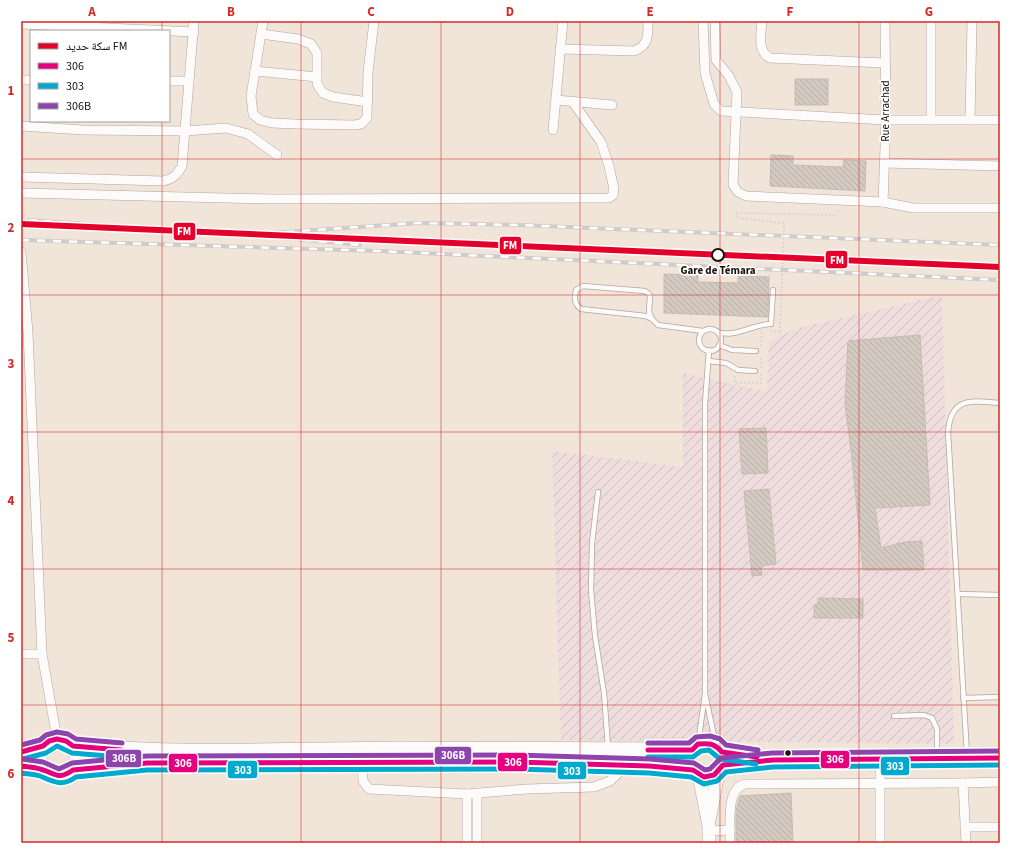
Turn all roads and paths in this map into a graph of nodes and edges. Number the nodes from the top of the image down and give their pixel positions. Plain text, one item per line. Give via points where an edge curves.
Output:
1 (194, 21) edge
2 (263, 21) edge
3 (374, 21) edge
4 (563, 21) edge
5 (648, 21) edge
6 (703, 21) edge
7 (715, 21) edge
8 (762, 21) edge
9 (885, 21) edge
10 (931, 21) edge
11 (972, 21) edge
12 (21, 24) edge
13 (82, 29) edge
14 (119, 30) edge
15 (170, 31) edge
16 (194, 32) junction
17 (261, 34) junction
18 (560, 49) junction
19 (884, 63) junction
20 (255, 71) junction
21 (317, 77) junction
22 (170, 81) edge
23 (189, 81) junction
24 (556, 100) junction
25 (368, 102) junction
26 (572, 102) junction
27 (612, 104) dead end
28 (736, 112) junction
29 (886, 120) junction
30 (931, 120) junction
31 (970, 120) junction
32 (1000, 120) edge
33 (82, 125) edge
34 (21, 126) edge
35 (553, 130) dead end
36 (185, 131) junction
37 (277, 155) dead end
38 (884, 163) junction
39 (1000, 166) edge
40 (21, 178) edge
41 (21, 193) edge
42 (883, 202) junction
43 (1000, 208) edge
44 (833, 215) dead end
45 (21, 252) edge
46 (773, 290) dead end
47 (652, 319) junction
48 (704, 331) junction
49 (718, 332) junction
50 (719, 345) junction
51 (709, 350) junction
52 (756, 351) dead end
53 (709, 361) junction
54 (734, 369) junction
55 (755, 372) dead end
56 (988, 402) junction
57 (1000, 403) edge
58 (1000, 406) edge
59 (598, 492) dead end
60 (958, 594) junction
61 (1000, 595) edge
62 (21, 654) edge
63 (42, 654) junction
64 (705, 694) junction
65 (1000, 696) edge
66 (963, 698) junction
67 (894, 716) dead end
68 (57, 739) junction
69 (43, 746) junction
70 (73, 746) junction
71 (695, 747) junction
72 (608, 750) junction
73 (21, 752) edge
74 (937, 758) junction
75 (967, 758) junction
76 (1000, 758) edge
77 (719, 759) junction
78 (880, 759) junction
79 (362, 761) junction
80 (627, 765) junction
81 (21, 766) edge
82 (43, 770) junction
83 (73, 770) junction
84 (696, 773) junction
85 (963, 782) junction
86 (1000, 782) edge
87 (880, 783) junction
88 (477, 793) junction
89 (467, 794) junction
90 (965, 827) junction
91 (1000, 827) edge
92 (730, 830) junction
93 (709, 833) edge
94 (467, 843) edge
95 (477, 843) edge
96 (730, 843) edge
97 (880, 843) edge
98 (966, 843) edge

1 - 16 street
2 - 17 street
3 - 25 street via 368,72
4 - 18 street
5 - 18 street via 648,40 645,45 634,51
6 - 28 street via 703,60 714,104 721,111
7 - 28 street via 716,60 736,88
8 - 19 street via 762,53 770,58
9 - 19 street, Rue Arrachad
10 - 30 street
11 - 31 street
12 - 13 street
13 - 14 street
15 - 16 street
16 - 23 street
17 - 20 street
17 - 21 street via 298,39 311,44 317,53
18 - 24 street
19 - 29 street, Rue Arrachad
20 - 21 street
20 - 25 street via 253,114 260,120 296,124 361,124 367,118
21 - 25 street via 317,84 323,93 333,98
22 - 23 street
23 - 36 street
24 - 26 street
24 - 35 street
26 - 27 street
26 - 41 street via 600,142 605,154 614,190 609,198 271,199
28 - 29 street
28 - 42 street via 733,185 738,192 746,196
29 - 30 street
29 - 38 street, Rue Arrachad
30 - 31 street
31 - 32 street
33 - 34 street
33 - 36 street
36 - 37 street via 226,128 248,134
36 - 40 street via 182,166 169,180
38 - 39 street
38 - 42 street, Rue Arrachad
42 - 43 street via 913,208
44 - 54 path, bridge via 737,213 737,218 784,223 784,227 780,332 762,331 761,383 735,384
45 - 63 street via 28,332
46 - 49 lane via 771,324 760,324 741,332
47 - 47 lane via 650,295 645,291 583,286 575,293 576,304 581,309 646,316
47 - 48 lane via 661,326
48 - 49 lane via 708,329
48 - 51 lane via 699,340 701,345
49 - 50 lane
50 - 51 lane
50 - 52 lane via 732,350
51 - 53 lane
53 - 54 lane via 726,363
53 - 64 lane via 705,404
54 - 55 lane
56 - 57 lane
56 - 58 lane
56 - 60 lane via 964,402 955,408 949,418
59 - 72 lane via 592,543 591,590 604,692
60 - 61 lane
60 - 66 lane
62 - 63 street
63 - 68 street
64 - 71 lane
64 - 77 lane
65 - 66 lane
66 - 75 lane
67 - 74 lane via 924,715 932,718 937,728
68 - 69 main road
68 - 70 main road
69 - 73 main road
69 - 82 main road via 39,758
70 - 72 main road via 214,752
70 - 83 main road via 76,762
71 - 72 main road
71 - 77 main road via 710,743
71 - 84 main road via 689,760
74 - 75 main road
74 - 78 main road
75 - 76 main road
77 - 78 main road
77 - 84 main road via 709,776
77 - 93 main road
78 - 87 street
79 - 80 main road
79 - 83 main road via 147,763
79 - 89 street via 363,781 369,789
80 - 84 main road
80 - 88 street via 610,781 594,787
81 - 82 main road
82 - 83 main road via 58,777
84 - 93 main road
85 - 86 street
85 - 87 street
85 - 90 street
87 - 92 street via 741,785 733,793
87 - 97 street
88 - 89 street
88 - 95 street
89 - 94 street
90 - 91 street
90 - 98 street
92 - 93 street
92 - 96 street

